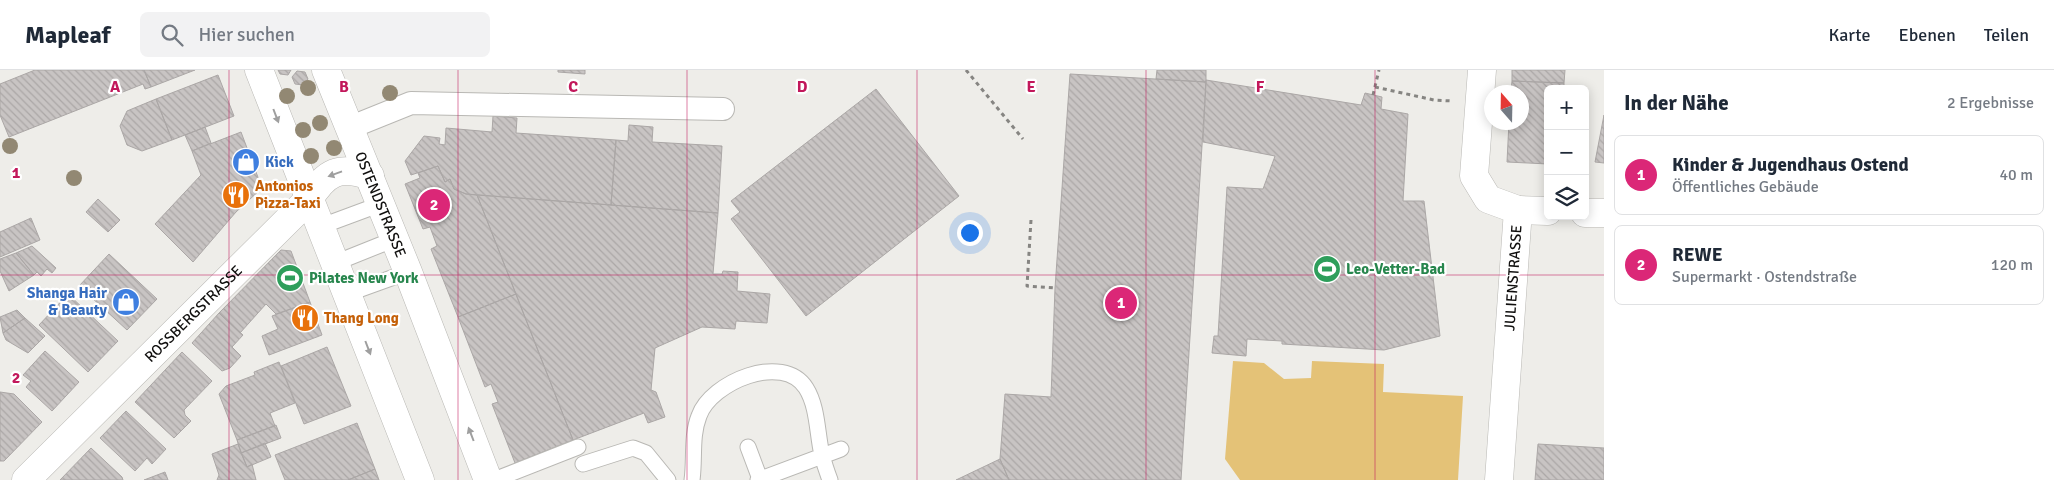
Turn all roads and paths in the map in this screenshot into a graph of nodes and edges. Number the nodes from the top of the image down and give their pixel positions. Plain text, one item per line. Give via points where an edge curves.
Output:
1 (259, 70) edge
2 (326, 70) edge
3 (966, 70) edge
4 (1379, 70) edge
5 (1482, 70) edge
6 (1375, 87) junction
7 (1373, 95) dead end
8 (1480, 104) junction
9 (723, 109) dead end
10 (349, 128) junction
11 (1023, 139) dead end
12 (370, 176) junction
13 (309, 199) junction
14 (381, 204) junction
15 (1518, 210) junction
16 (1544, 212) edge
17 (1589, 213) edge
18 (1604, 213) edge
19 (1031, 220) dead end
20 (320, 227) junction
21 (395, 239) junction
22 (334, 263) junction
23 (408, 272) junction
24 (1055, 288) dead end
25 (347, 294) junction
26 (578, 447) dead end
27 (748, 447) dead end
28 (841, 449) dead end
29 (822, 456) junction
30 (583, 464) dead end
31 (26, 480) edge
32 (420, 480) edge
33 (488, 480) edge
34 (494, 480) edge
35 (668, 480) edge
36 (692, 480) edge
37 (759, 480) edge
38 (830, 480) edge
39 (1499, 480) edge

1 -> 13 street
2 - 10 street, OSTENDSTRASSE
3 - 11 path
4 - 6 path
5 - 8 street, JULIENSTRASSE
6 - 7 path
6 - 8 path via 1434,100
8 - 15 street, JULIENSTRASSE via 1474,176 1488,199
9 - 10 street via 412,103
10 - 12 street, OSTENDSTRASSE
12 -> 13 street, ROSSBERGSTRASSE via 352,169 330,174
12 - 14 street, OSTENDSTRASSE
13 - 20 street
13 - 31 street, ROSSBERGSTRASSE
14 - 20 lane
14 - 21 street, OSTENDSTRASSE
15 - 16 street
15 - 39 street, JULIENSTRASSE
17 - 18 street
19 - 24 path via 1027,286
20 - 22 street
21 - 22 lane
21 - 23 street, OSTENDSTRASSE
22 - 25 street
23 - 25 lane
33 -> 23 street, OSTENDSTRASSE
25 -> 32 street
26 - 34 lane
27 - 37 lane
28 - 29 lane
29 - 36 lane via 813,404 799,379 774,371 758,372 726,387 709,400 699,415
29 - 37 lane
29 - 38 lane
30 - 35 lane via 633,448 646,453

